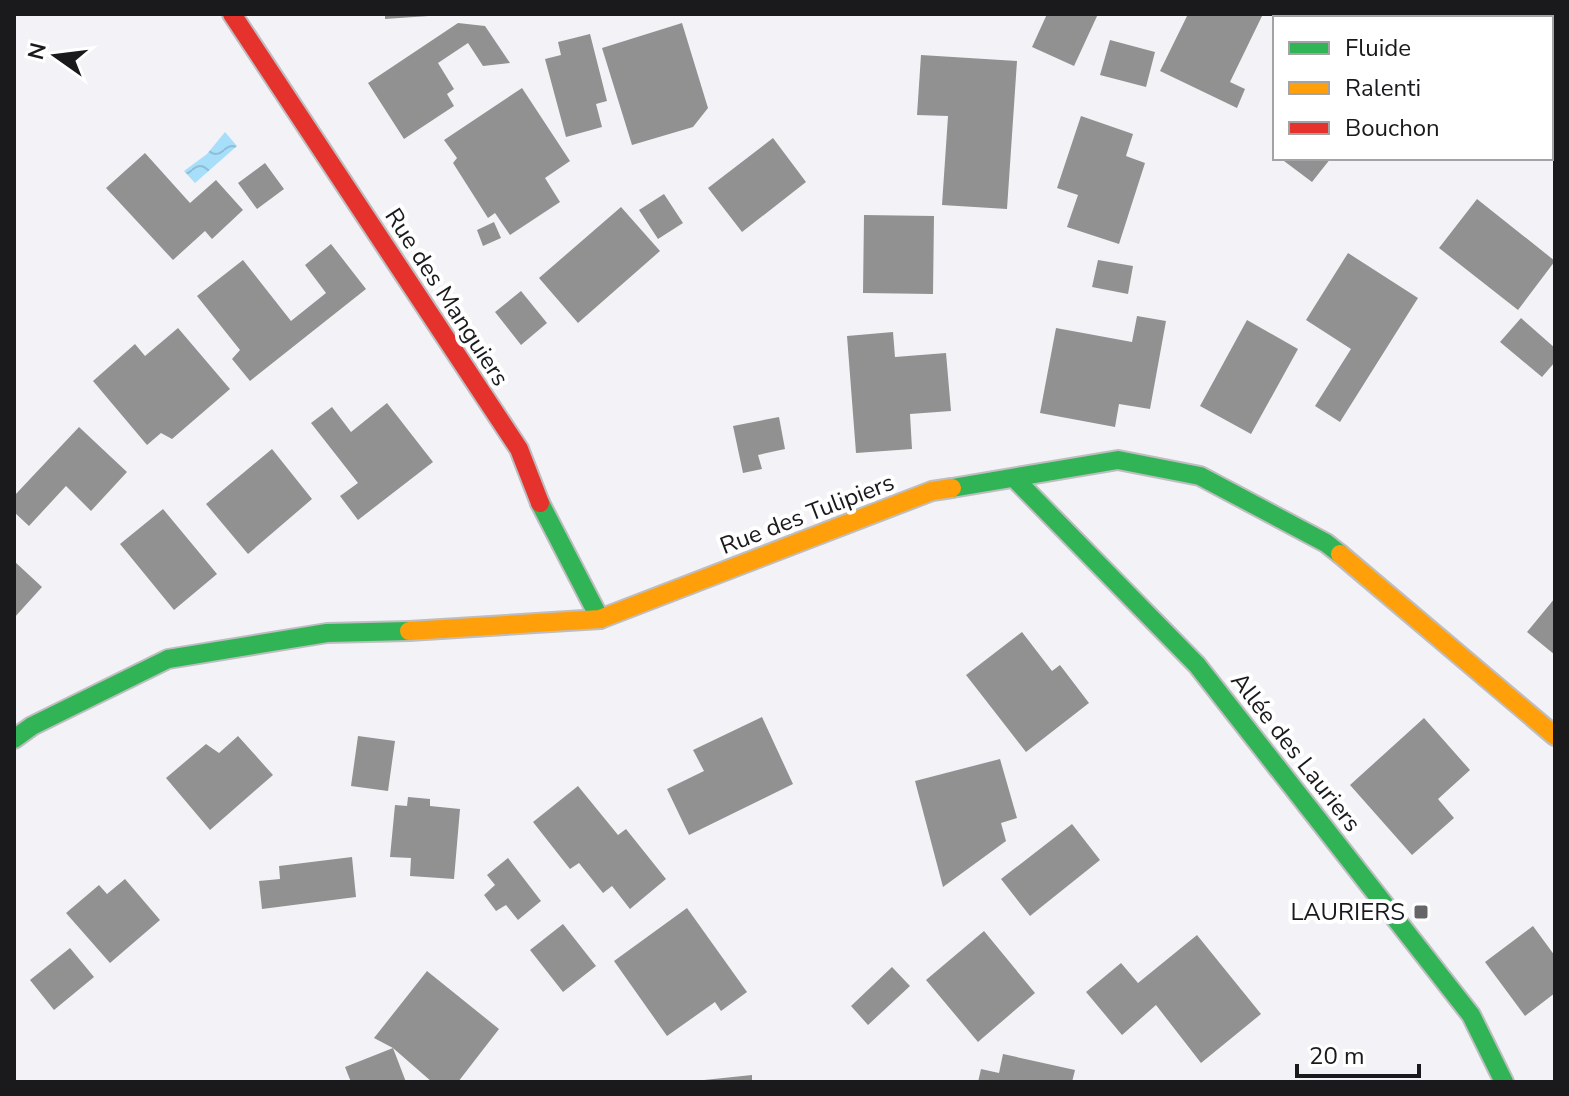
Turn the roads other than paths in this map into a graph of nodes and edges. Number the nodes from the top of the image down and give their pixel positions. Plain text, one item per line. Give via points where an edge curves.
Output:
1 (232, 14) edge
2 (1015, 479) junction
3 (600, 619) junction
4 (1555, 736) edge
5 (14, 739) edge
6 (1504, 1082) edge

1 - 3 street, Rue des Manguiers via 519,449 539,502
2 - 3 street, Rue des Tulipiers via 932,491
2 - 4 street, Rue des Tulipiers via 1118,460 1200,476 1326,543
2 - 6 street, Allée des Lauriers via 1197,665 1471,1015
3 - 5 street, Rue des Tulipiers via 327,633 168,659

